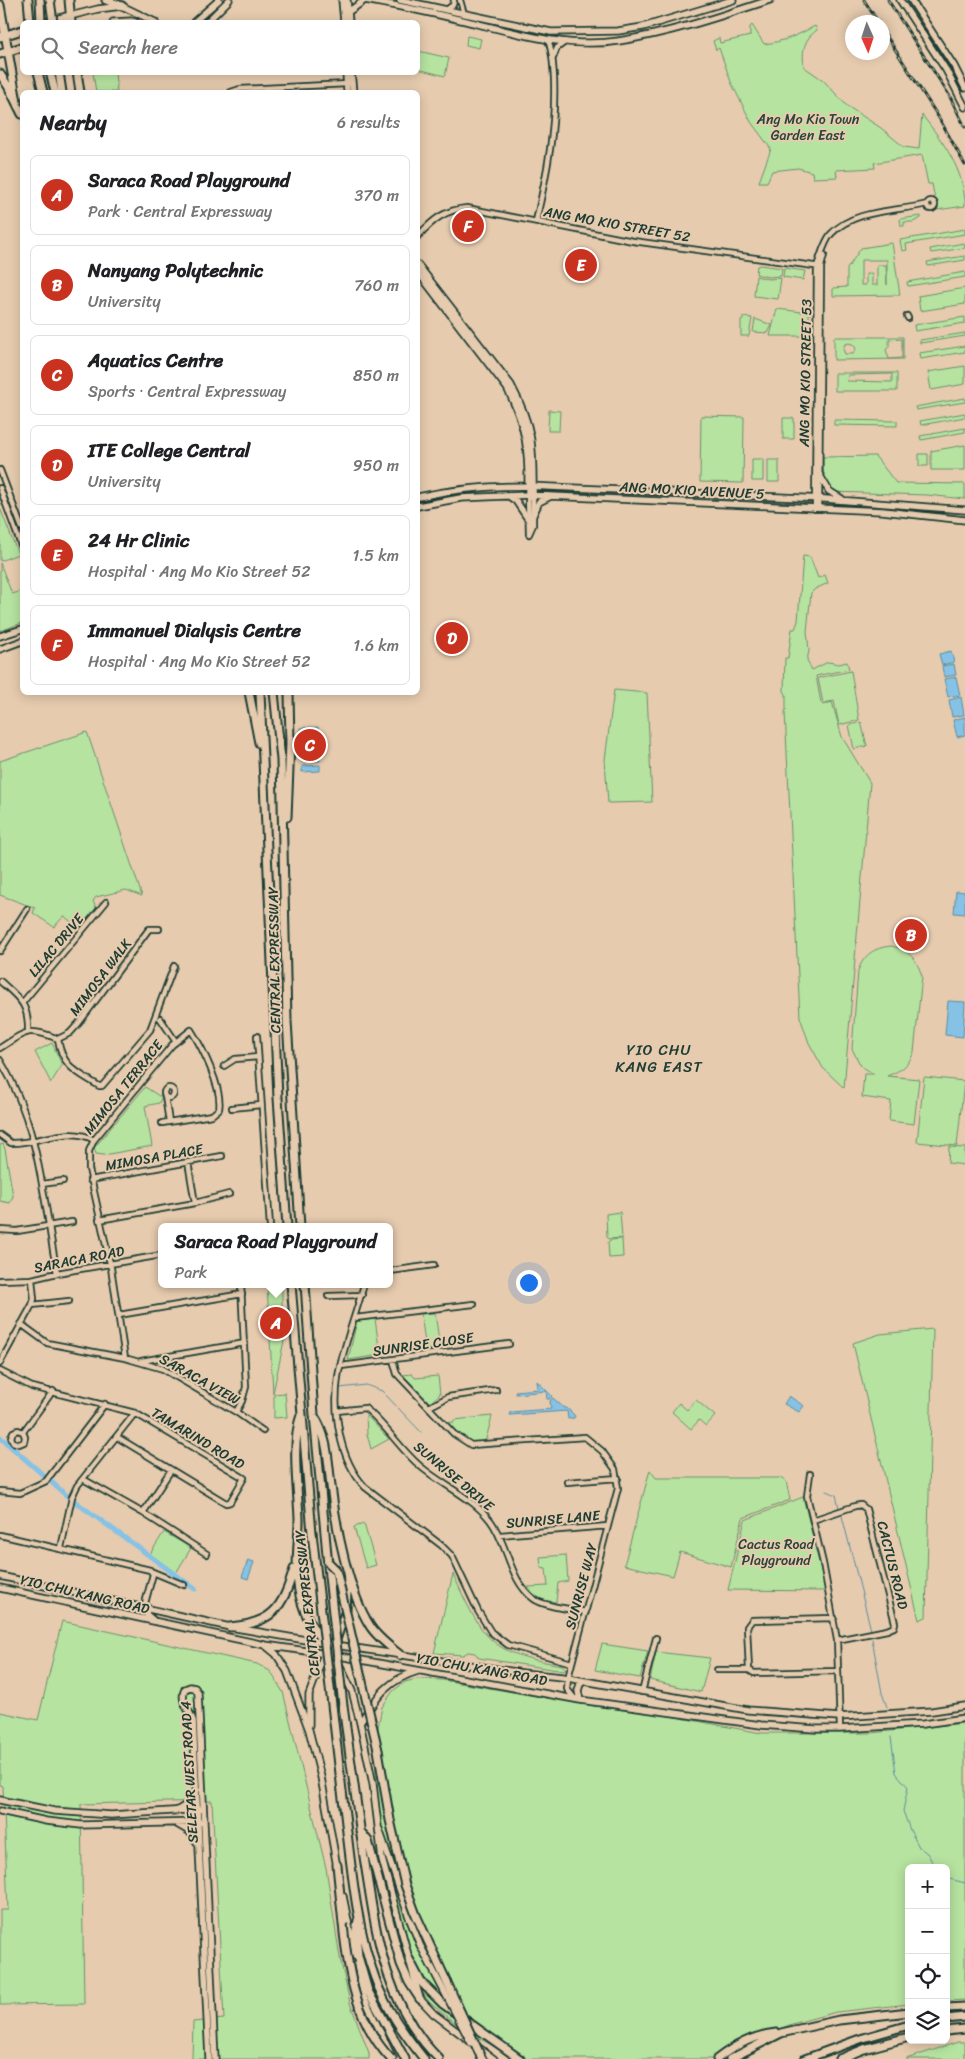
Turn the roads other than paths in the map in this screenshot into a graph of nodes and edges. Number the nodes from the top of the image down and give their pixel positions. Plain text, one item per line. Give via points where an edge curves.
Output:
1 (28, 0) edge
2 (40, 0) edge
3 (50, 0) edge
4 (69, 0) edge
5 (106, 0) edge
6 (219, 0) edge
7 (229, 0) edge
8 (342, 0) edge
9 (348, 0) edge
10 (365, 0) edge
11 (400, 0) edge
12 (454, 0) edge
13 (460, 0) edge
14 (733, 0) edge
15 (770, 0) edge
16 (900, 0) edge
17 (911, 0) edge
18 (0, 5) edge
19 (122, 6) junction
20 (446, 10) junction
21 (348, 12) junction
22 (464, 14) junction
23 (71, 19) edge
24 (30, 20) edge
25 (42, 20) edge
26 (53, 20) edge
27 (151, 20) edge
28 (196, 20) edge
29 (209, 20) edge
30 (344, 20) edge
31 (349, 20) edge
32 (20, 31) edge
33 (3, 36) edge
34 (548, 40) junction
35 (565, 42) junction
36 (20, 48) edge
37 (8, 52) junction
38 (0, 54) edge
39 (552, 59) junction
40 (0, 74) edge
41 (51, 75) edge
42 (59, 75) edge
43 (77, 75) edge
44 (347, 75) edge
45 (350, 75) edge
46 (39, 76) edge
47 (349, 84) junction
48 (965, 88) edge
49 (42, 90) edge
50 (55, 90) edge
51 (62, 90) edge
52 (80, 90) edge
53 (240, 90) edge
54 (348, 90) edge
55 (351, 90) edge
56 (17, 102) junction
57 (965, 107) edge
58 (20, 109) edge
59 (927, 206) dead end
60 (534, 221) junction
61 (420, 234) edge
62 (819, 266) junction
63 (420, 268) edge
64 (420, 275) edge
65 (0, 470) edge
66 (819, 474) junction
67 (530, 486) junction
68 (0, 488) edge
69 (674, 494) junction
70 (507, 495) junction
71 (530, 495) junction
72 (551, 496) junction
73 (420, 497) edge
74 (817, 499) junction
75 (846, 501) junction
76 (674, 503) junction
77 (420, 506) edge
78 (817, 509) junction
79 (965, 510) edge
80 (530, 517) junction
81 (965, 520) edge
82 (20, 523) edge
83 (20, 543) edge
84 (20, 630) edge
85 (0, 636) edge
86 (20, 642) edge
87 (0, 649) edge
88 (250, 695) edge
89 (260, 695) edge
90 (274, 695) edge
91 (289, 695) edge
92 (264, 765) junction
93 (284, 835) junction
94 (106, 902) dead end
95 (27, 908) dead end
96 (159, 930) dead end
97 (0, 952) edge
98 (174, 966) dead end
99 (0, 981) edge
100 (23, 1002) junction
101 (160, 1018) dead end
102 (28, 1031) junction
103 (257, 1036) dead end
104 (58, 1039) junction
105 (176, 1042) junction
106 (0, 1048) edge
107 (258, 1057) junction
108 (0, 1060) edge
109 (224, 1066) dead end
110 (165, 1096) dead end
111 (261, 1105) junction
112 (232, 1108) dead end
113 (169, 1122) junction
114 (162, 1123) dead end
115 (0, 1135) edge
116 (94, 1140) junction
117 (34, 1141) junction
118 (222, 1156) dead end
119 (188, 1162) junction
120 (90, 1180) junction
121 (63, 1181) dead end
122 (42, 1184) junction
123 (229, 1194) dead end
124 (195, 1204) junction
125 (99, 1220) junction
126 (72, 1222) dead end
127 (270, 1223) edge
128 (287, 1223) edge
129 (300, 1223) edge
130 (49, 1224) junction
131 (0, 1230) edge
132 (158, 1256) edge
133 (110, 1264) junction
134 (434, 1265) dead end
135 (393, 1271) edge
136 (57, 1273) junction
137 (32, 1279) junction
138 (0, 1280) edge
139 (241, 1288) edge
140 (291, 1288) edge
141 (305, 1288) edge
142 (363, 1288) edge
143 (242, 1294) junction
144 (362, 1295) junction
145 (328, 1296) dead end
146 (69, 1301) dead end
147 (474, 1304) dead end
148 (32, 1305) junction
149 (119, 1315) junction
150 (355, 1318) junction
151 (21, 1324) junction
152 (245, 1343) junction
153 (509, 1344) dead end
154 (164, 1356) junction
155 (125, 1358) junction
156 (393, 1360) junction
157 (140, 1361) junction
158 (0, 1362) edge
159 (341, 1366) junction
160 (163, 1369) junction
161 (0, 1370) edge
162 (496, 1390) dead end
163 (53, 1391) junction
164 (105, 1404) junction
165 (429, 1407) junction
166 (337, 1411) junction
167 (236, 1412) junction
168 (135, 1413) junction
169 (301, 1415) junction
170 (314, 1415) junction
171 (263, 1431) dead end
172 (23, 1432) dead end
173 (117, 1437) junction
174 (171, 1470) junction
175 (810, 1474) dead end
176 (83, 1478) junction
177 (618, 1478) junction
178 (566, 1482) dead end
179 (0, 1492) edge
180 (143, 1513) junction
181 (812, 1520) junction
182 (608, 1526) junction
183 (0, 1535) edge
184 (500, 1535) junction
185 (61, 1548) junction
186 (207, 1554) dead end
187 (297, 1562) junction
188 (328, 1562) junction
189 (153, 1572) junction
190 (348, 1573) junction
191 (0, 1576) edge
192 (184, 1584) dead end
193 (0, 1588) edge
194 (144, 1607) junction
195 (586, 1612) junction
196 (128, 1616) junction
197 (834, 1618) junction
198 (157, 1623) junction
199 (230, 1627) junction
200 (656, 1638) dead end
201 (837, 1640) junction
202 (323, 1643) junction
203 (265, 1645) junction
204 (330, 1651) junction
205 (400, 1655) junction
206 (572, 1662) junction
207 (419, 1670) junction
208 (717, 1670) dead end
209 (749, 1670) junction
210 (838, 1671) junction
211 (568, 1678) junction
212 (583, 1682) junction
213 (642, 1692) junction
214 (577, 1699) junction
215 (682, 1699) junction
216 (965, 1706) edge
217 (684, 1713) junction
218 (840, 1717) junction
219 (965, 1718) edge
220 (360, 1723) junction
221 (840, 1729) junction
222 (309, 1730) junction
223 (197, 1789) junction
224 (0, 1800) edge
225 (201, 1810) junction
226 (0, 1811) edge
227 (176, 1811) junction
228 (202, 1822) junction
229 (177, 1823) junction
230 (378, 1828) junction
231 (360, 1831) junction
232 (200, 1847) junction
233 (337, 1865) junction
234 (359, 1918) junction
235 (409, 1960) junction
236 (420, 1999) junction
237 (965, 2007) edge
238 (950, 2008) edge
239 (905, 2012) edge
240 (965, 2017) edge
241 (950, 2019) edge
242 (905, 2027) edge
243 (965, 2029) edge
244 (950, 2031) edge
245 (781, 2033) junction
246 (905, 2038) edge
247 (394, 2043) junction
248 (210, 2059) edge
249 (215, 2059) edge
250 (391, 2059) edge
251 (400, 2059) edge
252 (405, 2059) edge
253 (424, 2059) edge
254 (439, 2059) edge
255 (481, 2059) edge
256 (494, 2059) edge
257 (520, 2059) edge
258 (717, 2059) edge
259 (730, 2059) edge
260 (805, 2059) edge
261 (839, 2059) edge

1 - 24 highway
2 - 25 highway
3 - 26 highway, bridge
4 - 23 highway
5 - 19 highway
6 - 28 main road
7 - 29 main road
8 - 30 main road
9 - 21 main road
10 - 21 main road
10 - 34 main road
11 - 20 main road
12 - 20 street
13 - 22 street
14 - 22 main road via 643,27 618,31 550,32
15 - 35 main road via 688,26 618,41
16 - 57 main road via 946,70
17 - 48 main road
18 - 33 highway
19 - 23 main road via 98,9
19 - 27 main road
20 - 22 main road
21 - 31 main road
32 - 33 highway
33 - 37 highway
34 - 35 main road
34 - 39 street
35 - 39 street via 557,48
36 - 37 highway
37 - 38 highway
37 - 56 highway
39 - 60 street via 554,119 550,154
40 - 56 highway
41 - 50 highway
42 - 51 highway
43 - 52 highway
44 - 47 main road
45 - 47 main road
46 - 49 highway
47 - 53 street
47 - 54 main road
47 - 55 main road
56 - 58 highway
59 - 62 street, ANG MO KIO STREET 53 via 848,221 827,239
60 - 61 street, ANG MO KIO STREET 52 via 478,209 458,209 440,214
60 - 62 street, ANG MO KIO STREET 52 via 648,244
62 - 66 street, ANG MO KIO STREET 53
62 - 74 street, ANG MO KIO STREET 53
63 - 67 main road via 505,377 521,404 532,437
64 - 67 main road via 507,388 527,439
65 - 82 street
66 - 74 street, ANG MO KIO STREET 53
66 - 75 main road via 828,491
67 - 69 main road, ANG MO KIO AVENUE 5
67 - 71 main road
67 - 73 main road, ANG MO KIO AVENUE 5 via 491,486
68 - 83 street
69 - 74 main road, ANG MO KIO AVENUE 5
69 - 76 main road via 671,497
70 - 71 main road, ANG MO KIO AVENUE 5
70 - 77 main road, ANG MO KIO AVENUE 5 via 461,498
70 - 80 main road
71 - 72 main road, ANG MO KIO AVENUE 5
71 - 80 street
72 - 76 main road, ANG MO KIO AVENUE 5
72 - 80 main road via 538,502
74 - 75 main road, ANG MO KIO AVENUE 5
74 - 78 street, ANG MO KIO STREET 53
75 - 79 main road, ANG MO KIO AVENUE 5
76 - 78 main road, ANG MO KIO AVENUE 5
78 - 81 main road, ANG MO KIO AVENUE 5 via 906,513
84 - 85 main road
86 - 87 main road
88 - 92 highway
89 - 92 highway, CENTRAL EXPRESSWAY
90 - 93 highway, CENTRAL EXPRESSWAY
91 - 93 highway via 289,793
92 - 128 highway, CENTRAL EXPRESSWAY via 278,1098
93 - 129 highway, CENTRAL EXPRESSWAY via 287,1021
94 - 100 street, LILAC DRIVE
95 - 97 street
96 - 104 street, MIMOSA WALK via 149,930 79,1023
98 - 104 street via 150,1030 102,1086 72,1068 62,1057
99 - 100 street
100 - 102 street via 28,1016
101 - 105 street, MIMOSA TERRACE
102 - 104 street via 42,1032
102 - 106 street
103 - 107 street
105 - 113 street via 191,1030 205,1052 220,1106 212,1115
105 - 116 street, MIMOSA TERRACE
107 - 109 street via 235,1059
107 - 111 street
108 - 117 street via 12,1080
110 - 113 street
111 - 112 street
111 - 127 street
113 - 114 street
115 - 117 street via 10,1143
116 - 117 street via 74,1133
116 - 120 street, MIMOSA TERRACE via 88,1158
117 - 122 street
118 - 119 street, MIMOSA PLACE
119 - 120 street, MIMOSA PLACE
119 - 124 street
120 - 125 street, MIMOSA TERRACE
121 - 122 street
122 - 130 street
123 - 124 street
124 - 125 street
125 - 133 street, MIMOSA TERRACE
126 - 130 street
130 - 131 street via 18,1231
130 - 136 street
132 - 133 street, SARACA ROAD
133 - 136 street, SARACA ROAD
133 - 149 street
134 - 135 street
136 - 137 street, SARACA ROAD
137 - 138 street, SARACA ROAD
137 - 148 street
139 - 143 street
140 - 169 highway, CENTRAL EXPRESSWAY
141 - 170 highway, CENTRAL EXPRESSWAY
142 - 144 street
143 - 149 street
143 - 152 street
144 - 145 street
144 - 150 street
146 - 148 street
147 - 150 street
148 - 151 street
149 - 155 street
150 - 159 street
151 - 155 street, SARACA VIEW via 47,1343
151 - 158 street
152 - 154 street
152 - 167 street via 246,1387
153 - 156 street, SUNRISE CLOSE
154 - 157 street
154 - 160 street
155 - 157 street, SARACA VIEW
156 - 159 street, SUNRISE CLOSE
156 - 165 street via 397,1374
157 - 160 street, SARACA VIEW
159 - 166 street
160 - 167 street, SARACA VIEW
161 - 163 street via 32,1387
162 - 165 street via 448,1397
163 - 164 street
163 - 172 street
164 - 168 street
164 - 179 street via 48,1480 20,1493
165 - 177 street via 454,1434 470,1445 585,1437 602,1451
166 - 184 street, SUNRISE DRIVE via 365,1408 412,1458 486,1515
166 - 206 street via 344,1450 356,1476 452,1556 491,1632 508,1645
167 - 171 street, SARACA VIEW
168 - 173 street, TAMARIND ROAD
168 - 174 street, TAMARIND ROAD via 244,1478 230,1502 226,1503
169 - 187 highway via 296,1432
169 - 234 highway, CENTRAL EXPRESSWAY, bridge via 312,1533
170 - 188 highway, CENTRAL EXPRESSWAY
170 - 190 highway via 324,1433
173 - 174 street, TAMARIND ROAD
173 - 176 street, TAMARIND ROAD
174 - 180 street
175 - 181 street via 807,1496
176 - 180 street
176 - 185 street, TAMARIND ROAD via 71,1500
177 - 178 street
177 - 182 street, SUNRISE WAY
180 - 186 street
181 - 197 street
181 - 201 street, CACTUS ROAD via 855,1506 866,1509 895,1623 887,1630
182 - 184 street, SUNRISE LANE
182 - 195 street, SUNRISE WAY
183 - 185 street
184 - 195 street, SUNRISE DRIVE via 524,1590 534,1599
185 - 189 street
187 - 199 highway via 282,1601 271,1614 249,1625
187 - 202 highway via 297,1584 302,1605
188 - 231 highway, CENTRAL EXPRESSWAY, bridge
188 - 255 highway, bridge via 337,1574 405,1885
189 - 192 street
189 - 194 street
190 - 204 highway via 346,1610
190 - 205 highway via 370,1626
191 - 194 main road, YIO CHU KANG ROAD
193 - 196 main road, YIO CHU KANG ROAD
194 - 196 main road
194 - 198 main road via 149,1618
194 - 199 main road, YIO CHU KANG ROAD
195 - 206 street, SUNRISE WAY
196 - 198 main road, YIO CHU KANG ROAD
197 - 201 street
197 - 209 street via 752,1620 747,1627
198 - 203 main road, YIO CHU KANG ROAD
199 - 202 main road, YIO CHU KANG ROAD
200 - 213 street
201 - 210 street
202 - 204 highway
203 - 204 main road, YIO CHU KANG ROAD
203 - 222 main road via 276,1654 287,1671
204 - 205 main road, YIO CHU KANG ROAD
204 - 207 main road, YIO CHU KANG ROAD
204 - 220 main road via 349,1684
204 - 222 main road via 309,1695
205 - 211 main road, YIO CHU KANG ROAD
206 - 211 street, SUNRISE WAY
207 - 214 main road, YIO CHU KANG ROAD
207 - 220 main road via 396,1679 385,1688
208 - 209 street
209 - 210 street via 754,1673
210 - 218 street
211 - 212 main road, YIO CHU KANG ROAD
211 - 214 street via 567,1688
212 - 213 main road, YIO CHU KANG ROAD
212 - 214 main road
213 - 215 main road, YIO CHU KANG ROAD
214 - 217 main road, YIO CHU KANG ROAD
215 - 217 main road via 689,1706
215 - 218 main road, YIO CHU KANG ROAD via 748,1710
216 - 218 main road, YIO CHU KANG ROAD
217 - 221 main road, YIO CHU KANG ROAD via 761,1724
218 - 221 street
219 - 221 main road, YIO CHU KANG ROAD
220 - 230 main road via 373,1784
222 - 233 main road
223 - 225 main road, SELETAR WEST ROAD 4
223 - 225 main road, SELETAR WEST ROAD 4 via 193,1721 182,1695 190,1687 198,1693
223 - 227 main road via 189,1803
224 - 227 main road via 78,1813 110,1815
225 - 227 main road
225 - 228 main road, SELETAR WEST ROAD 4
226 - 229 main road via 81,1825
228 - 229 main road
228 - 232 main road, SELETAR WEST ROAD 4
228 - 249 main road, SELETAR WEST ROAD 4
229 - 232 main road via 189,1831
230 - 235 main road via 382,1859
230 - 255 main road, bridge via 410,1920 443,1991
231 - 236 highway via 369,1844 401,1964
231 - 254 highway, CENTRAL EXPRESSWAY via 384,1967 402,2007
232 - 248 main road, SELETAR WEST ROAD 4
233 - 250 main road via 364,1997
233 - 250 highway, bridge via 347,1965 358,2004 376,2039
234 - 247 highway via 356,1932 362,1972 372,2001
234 - 253 highway via 368,1957 383,1997 407,2038
235 - 236 main road
235 - 257 highway via 421,1982 442,2004
236 - 256 main road via 434,2014
237 - 238 highway
239 - 245 highway via 839,2020
240 - 241 highway
242 - 260 highway
243 - 244 highway
245 - 258 highway via 762,2034 749,2039
245 - 259 highway
246 - 261 highway
247 - 251 highway
247 - 252 highway

